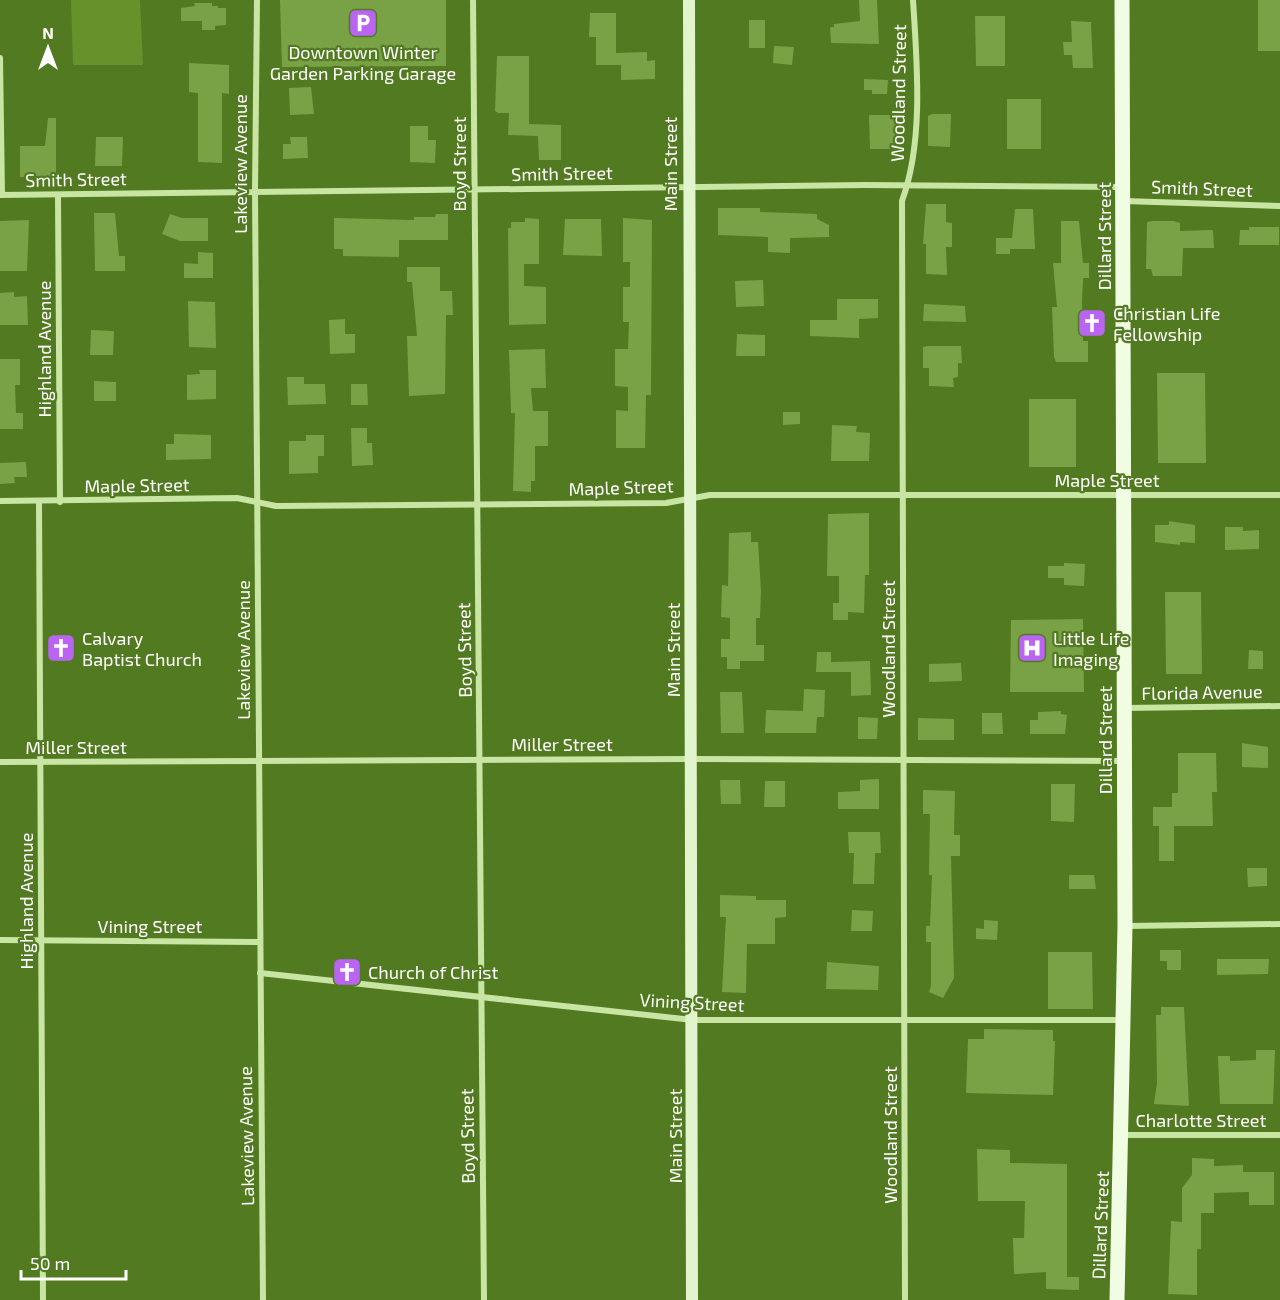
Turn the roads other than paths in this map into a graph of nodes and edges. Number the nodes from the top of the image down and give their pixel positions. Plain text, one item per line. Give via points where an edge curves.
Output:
1 (257, 0) edge
2 (473, 0) edge
3 (689, 0) edge
4 (913, 0) edge
5 (1122, 0) edge
6 (0, 58) edge
7 (908, 185) junction
8 (688, 186) junction
9 (474, 190) junction
10 (255, 191) junction
11 (1124, 194) junction
12 (1, 195) edge
13 (58, 195) junction
14 (1280, 206) edge
15 (1124, 495) junction
16 (1280, 495) edge
17 (902, 496) junction
18 (690, 499) junction
19 (0, 501) edge
20 (39, 502) junction
21 (60, 502) junction
22 (256, 502) junction
23 (477, 504) junction
24 (1280, 706) edge
25 (1125, 708) junction
26 (691, 759) junction
27 (481, 760) junction
28 (904, 760) junction
29 (1124, 761) junction
30 (0, 762) edge
31 (40, 762) junction
32 (258, 762) junction
33 (1280, 924) edge
34 (1125, 926) junction
35 (0, 940) edge
36 (40, 940) junction
37 (259, 942) junction
38 (260, 973) junction
39 (480, 998) junction
40 (906, 1018) junction
41 (693, 1020) junction
42 (1125, 1020) junction
43 (1122, 1135) junction
44 (1280, 1135) edge
45 (43, 1300) edge
46 (263, 1300) edge
47 (484, 1300) edge
48 (692, 1300) edge
49 (905, 1300) edge
50 (1117, 1300) edge

1 - 10 street, Lakeview Avenue
2 - 9 street, Boyd Street
3 - 8 main road, Main Street
4 - 7 street, Woodland Street via 914,165
5 - 11 main road, Dillard Street
6 - 12 street
7 - 8 street, Smith Street
7 - 11 street, Smith Street
7 - 17 street, Woodland Street via 902,201
8 - 9 street, Smith Street
8 - 18 main road, Main Street
9 - 10 street, Smith Street
9 - 23 street, Boyd Street
10 - 13 street, Smith Street
10 - 22 street, Lakeview Avenue
11 - 14 street, Smith Street
11 - 15 main road, Dillard Street
12 - 13 street, Smith Street
13 - 21 street, Highland Avenue
15 - 16 street, Maple Street
15 - 17 street, Maple Street
15 - 25 main road, Dillard Street
17 - 18 street, Maple Street via 710,495
17 - 28 street, Woodland Street
18 - 23 street, Maple Street via 666,503
18 - 26 main road, Main Street
19 - 20 street, Maple Street
20 - 21 street, Maple Street
20 - 31 street, Highland Avenue
21 - 22 street, Maple Street via 237,498
22 - 23 street, Maple Street via 276,506
22 - 32 street, Lakeview Avenue
23 - 27 street, Boyd Street
24 - 25 street, Florida Avenue
25 - 29 main road, Dillard Street
26 - 27 street, Miller Street
26 - 28 street, Miller Street
26 - 41 main road, Main Street
27 - 32 street, Miller Street
27 - 39 street, Boyd Street
28 - 29 street, Miller Street
28 - 40 street, Woodland Street
29 - 34 main road, Dillard Street
30 - 31 street, Miller Street
31 - 32 street, Miller Street
31 - 36 street, Highland Avenue
32 - 37 street, Lakeview Avenue
33 - 34 street
34 - 42 main road, Dillard Street
35 - 36 street, Vining Street
36 - 37 street, Vining Street
36 - 45 street, Highland Avenue
37 - 38 street, Lakeview Avenue
38 - 39 street, Vining Street
38 - 46 street, Lakeview Avenue
39 - 41 street, Vining Street
39 - 47 street, Boyd Street
40 - 41 street, Vining Street
40 - 42 street, Vining Street
40 - 49 street, Woodland Street
41 - 48 main road, Main Street
42 - 43 main road, Dillard Street
43 - 44 street, Charlotte Street
43 - 50 main road, Dillard Street

